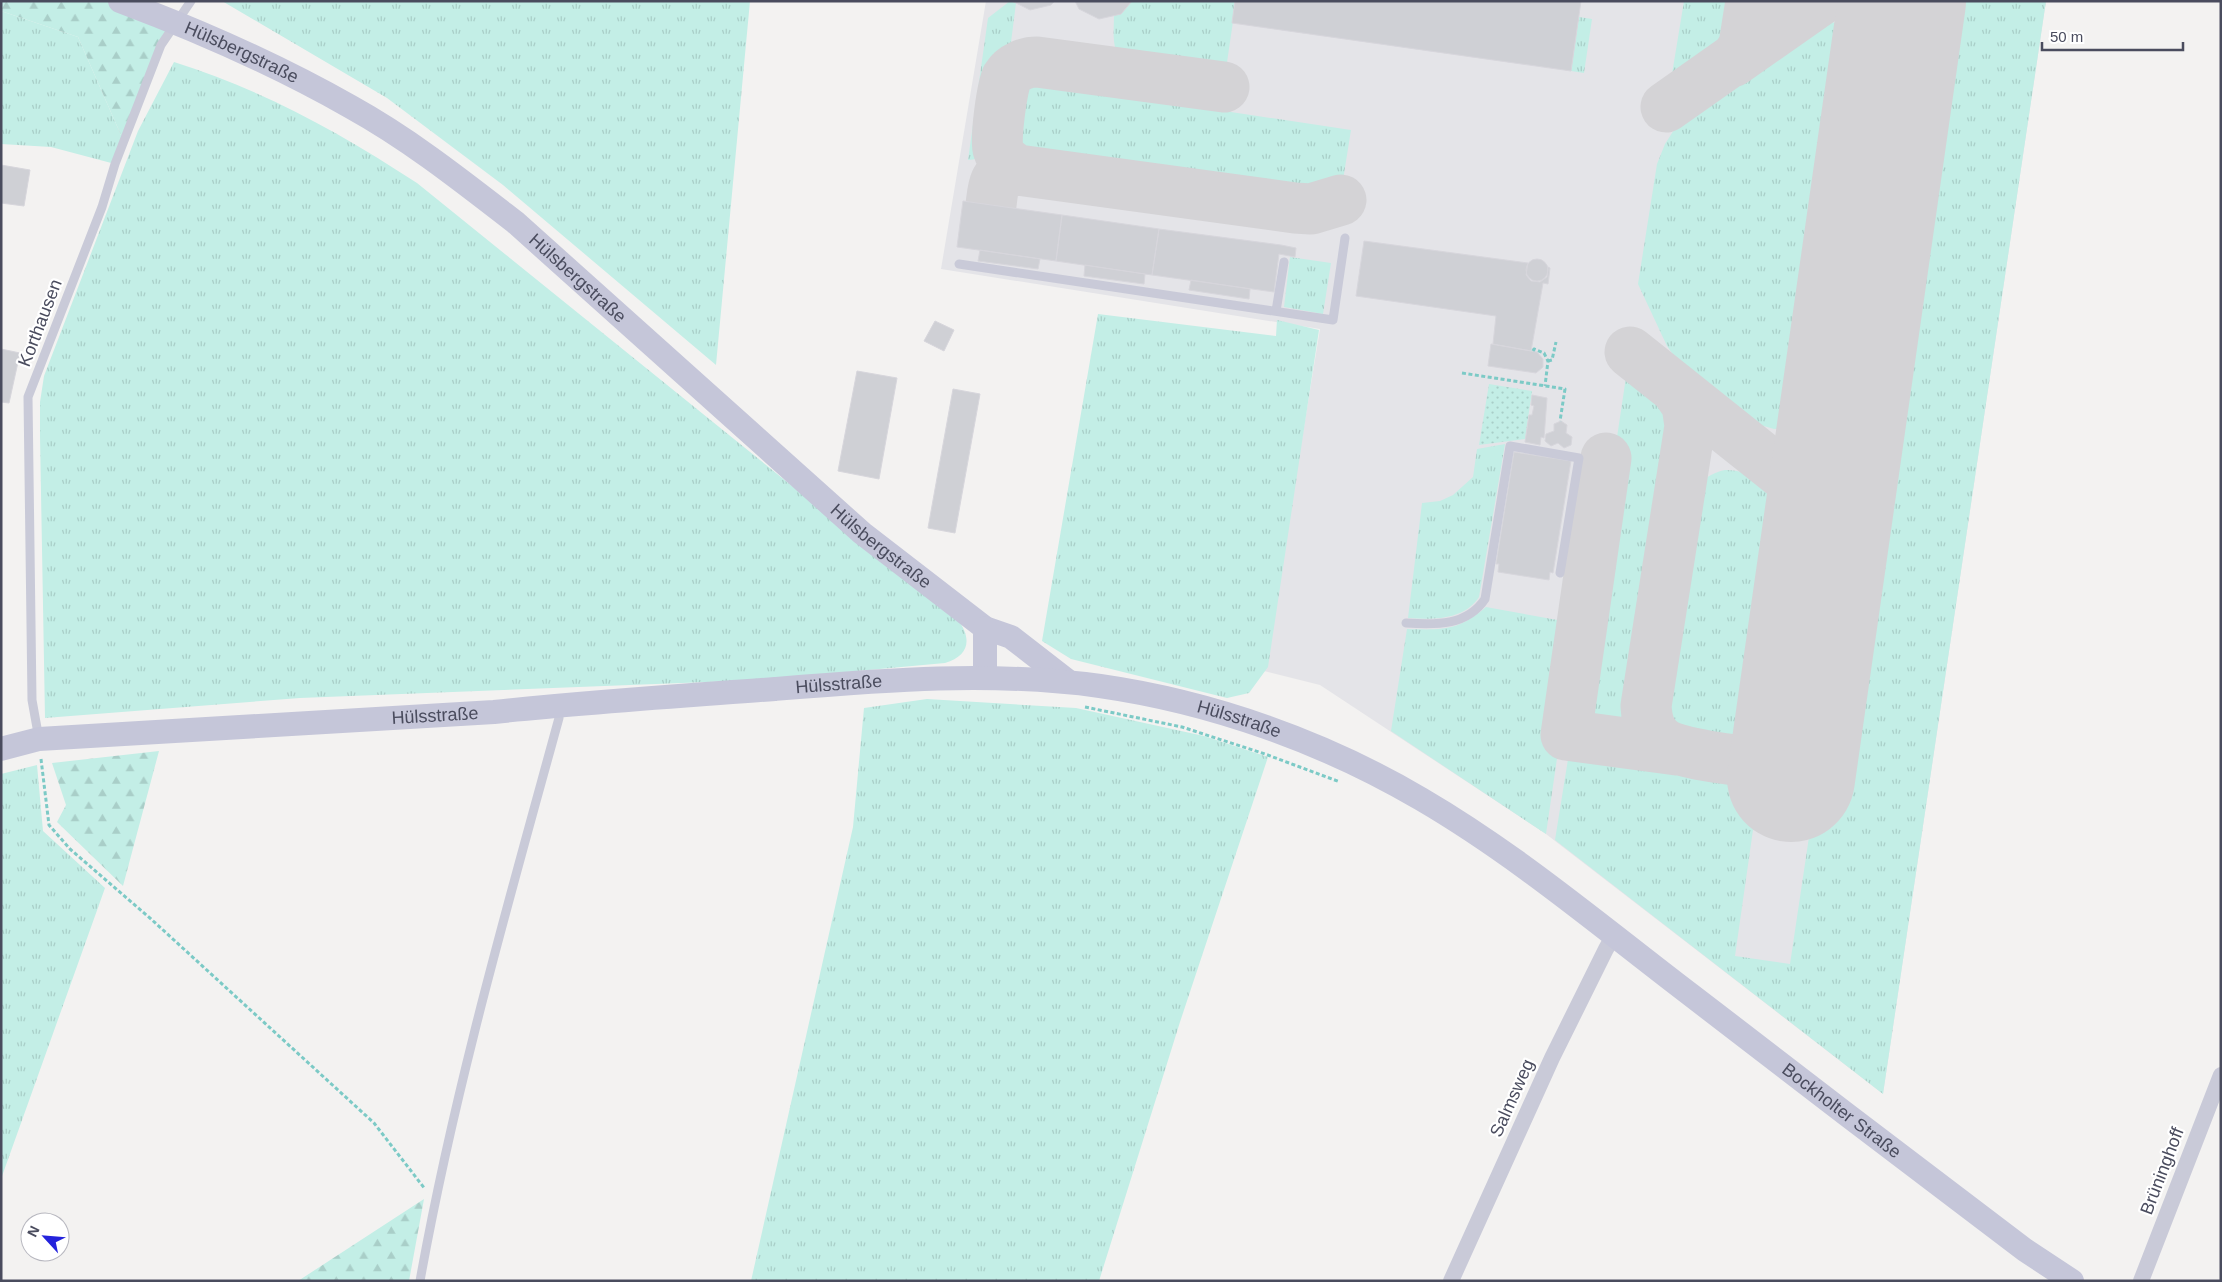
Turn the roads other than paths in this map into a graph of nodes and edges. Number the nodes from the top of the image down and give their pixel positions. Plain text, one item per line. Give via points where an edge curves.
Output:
1 (120, 1) edge
2 (191, 1) edge
3 (178, 23) junction
4 (1345, 238) dead end
5 (1284, 262) dead end
6 (959, 264) dead end
7 (1276, 311) junction
8 (1560, 573) dead end
9 (1406, 623) dead end
10 (984, 628) junction
11 (985, 677) junction
12 (1069, 682) junction
13 (560, 705) junction
14 (39, 739) junction
15 (1, 750) edge
16 (1614, 935) junction
17 (2221, 1075) edge
18 (420, 1281) edge
19 (1451, 1281) edge
20 (2072, 1281) edge
21 (2141, 1281) edge

1 - 3 street, Hülsbergstraße
2 - 3 lane, Korthausen
3 - 10 street, Hülsbergstraße via 280,69 352,108 461,180 515,222 862,533
3 - 14 lane, Korthausen via 161,45 28,397 32,700
4 - 7 lane via 1333,320
5 - 7 lane
6 - 7 lane
8 - 9 lane via 1579,458 1510,446 1486,599 1466,616 1450,623
10 - 11 street
10 - 12 street, Hülsbergstraße via 1011,637
11 - 12 street, Hülsstraße
11 - 13 street, Hülsstraße via 912,678
12 - 16 street, Hülsstraße via 1193,705 1272,730 1351,761 1422,799 1487,841
13 - 14 street, Hülsstraße via 494,712
13 - 18 lane via 493,958 434,1202
14 - 15 street, Hülsstraße
16 - 19 street, Salmsweg via 1552,1058
16 - 20 street, Bockholter Straße via 2025,1250
17 - 21 street, Brüninghoff

